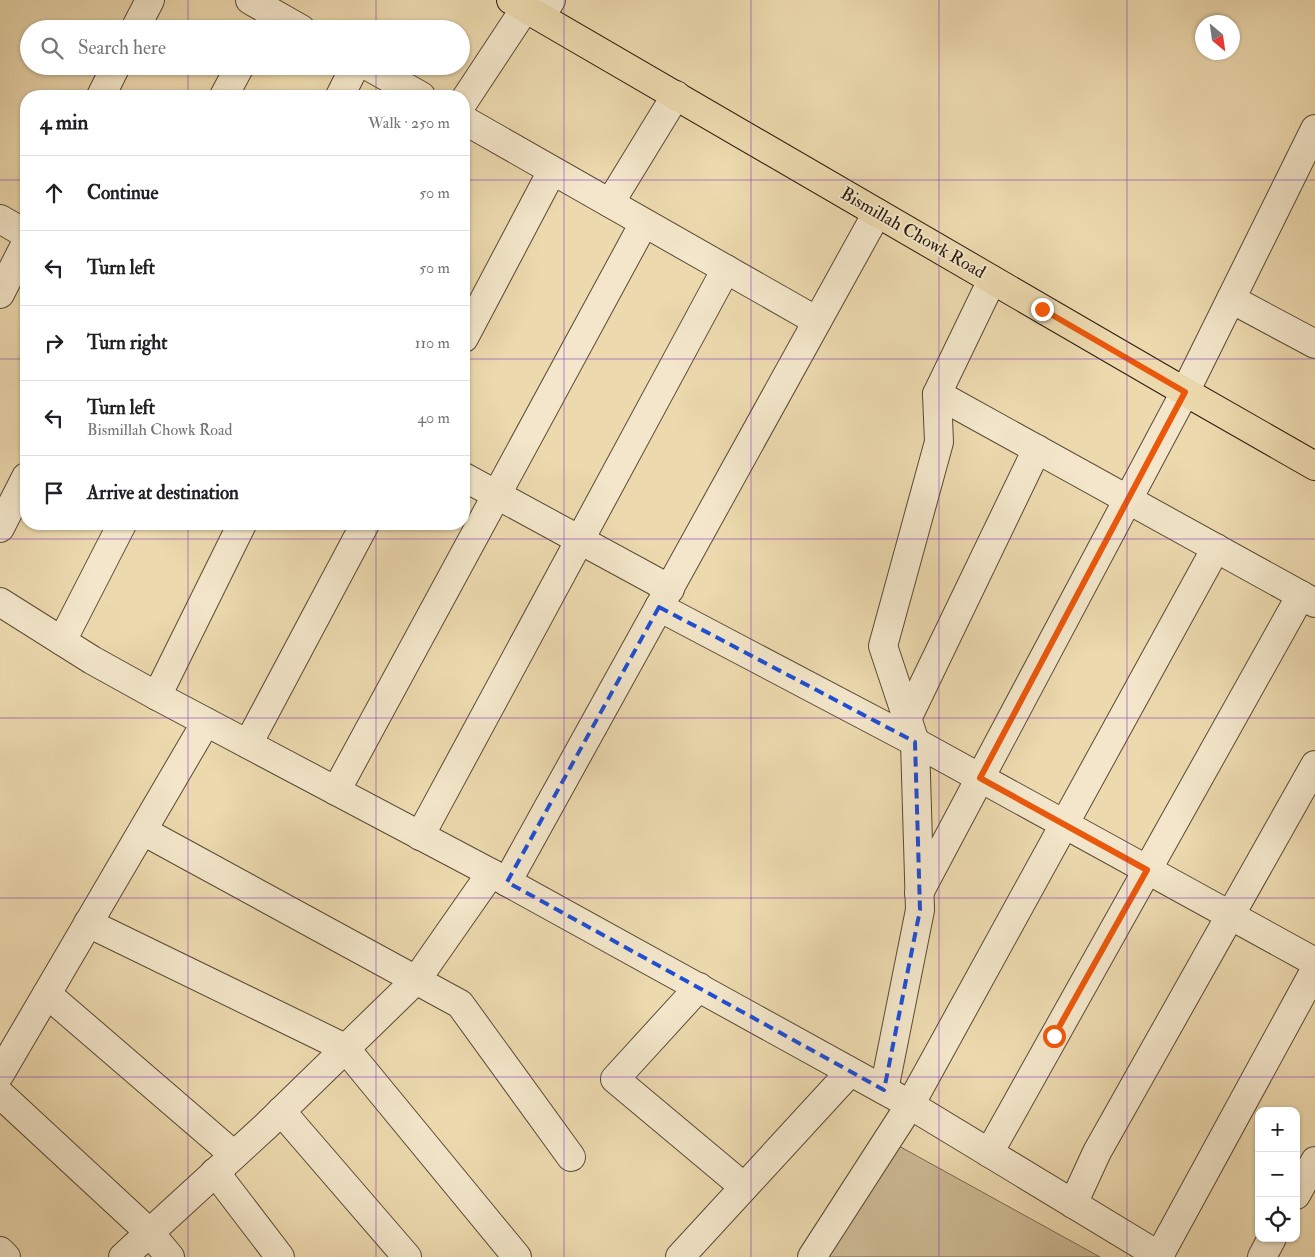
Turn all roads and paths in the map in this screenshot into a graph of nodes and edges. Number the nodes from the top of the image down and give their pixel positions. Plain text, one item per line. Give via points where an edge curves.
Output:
1 (150, 0) edge
2 (532, 6) edge
3 (259, 13) edge
4 (140, 20) edge
5 (277, 20) edge
6 (112, 75) edge
7 (235, 75) edge
8 (351, 75) edge
9 (384, 75) edge
10 (104, 90) edge
11 (227, 90) edge
12 (343, 90) edge
13 (410, 90) edge
14 (470, 93) edge
15 (676, 95) junction
16 (470, 123) edge
17 (1315, 129) edge
18 (552, 171) junction
19 (610, 203) junction
20 (877, 213) junction
21 (0, 219) edge
22 (644, 223) junction
23 (20, 231) edge
24 (20, 255) edge
25 (726, 269) junction
26 (992, 280) junction
27 (0, 294) edge
28 (1231, 298) junction
29 (817, 321) junction
30 (470, 327) edge
31 (1314, 340) edge
32 (1185, 392) junction
33 (937, 394) junction
34 (1037, 449) junction
35 (1315, 466) edge
36 (470, 480) edge
37 (20, 489) edge
38 (497, 495) junction
39 (1128, 499) junction
40 (0, 528) edge
41 (119, 530) edge
42 (239, 530) edge
43 (362, 530) edge
44 (580, 540) junction
45 (1216, 548) junction
46 (664, 598) junction
47 (1308, 599) edge
48 (0, 602) edge
49 (62, 641) junction
50 (157, 696) junction
51 (206, 722) junction
52 (911, 730) junction
53 (248, 744) junction
54 (1315, 765) edge
55 (980, 778) junction
56 (336, 791) junction
57 (1064, 824) junction
58 (143, 831) junction
59 (420, 836) junction
60 (1147, 870) junction
61 (499, 878) junction
62 (919, 893) junction
63 (1230, 916) junction
64 (88, 923) junction
65 (1315, 962) edge
66 (1315, 970) edge
67 (417, 979) junction
68 (699, 988) junction
69 (47, 994) junction
70 (346, 1048) junction
71 (850, 1072) junction
72 (0, 1074) edge
73 (884, 1090) junction
74 (0, 1094) edge
75 (910, 1105) junction
76 (281, 1111) junction
77 (989, 1153) junction
78 (571, 1157) dead end
79 (1315, 1161) edge
80 (225, 1163) junction
81 (744, 1187) junction
82 (1300, 1188) edge
83 (1073, 1204) junction
84 (150, 1232) junction
85 (1270, 1242) edge
86 (0, 1251) edge
87 (1160, 1256) edge
88 (6, 1257) edge
89 (123, 1257) edge
90 (170, 1257) edge
91 (280, 1257) edge
92 (407, 1257) edge
93 (517, 1257) edge
94 (680, 1257) edge
95 (812, 1257) edge
96 (1262, 1257) edge

1 - 4 street
2 - 14 street
2 - 15 main road, Bismillah Chowk Road
3 - 5 street
6 - 10 street
7 - 11 street
8 - 12 street
9 - 13 street
15 - 19 street
15 - 20 main road, Bismillah Chowk Road
16 - 18 street
17 - 28 street
18 - 19 street
18 - 30 street
19 - 22 street
20 - 26 main road, Bismillah Chowk Road
20 - 29 street
21 - 23 street
22 - 25 street
22 - 38 street
24 - 27 street
25 - 29 street
25 - 44 street
26 - 32 main road, Bismillah Chowk Road
26 - 33 street
28 - 31 street
28 - 32 street
29 - 46 street
32 - 35 main road, Bismillah Chowk Road
32 - 39 street
33 - 34 street
33 - 52 street via 939,442 883,646
34 - 39 street
34 - 52 street
36 - 38 street
37 - 40 street
38 - 44 street
38 - 56 street
39 - 45 street
39 - 55 street
41 - 49 street
42 - 50 street
43 - 53 street
44 - 46 street
44 - 59 street
45 - 47 street
45 - 57 street
46 - 52 street
46 - 61 street
47 - 60 street
48 - 49 street
49 - 50 street
50 - 51 street
51 - 53 street
51 - 58 street
52 - 55 street
52 - 62 street
53 - 56 street
54 - 63 street
55 - 57 street
55 - 62 street
56 - 59 street
57 - 60 street
57 - 75 street
58 - 64 street
58 - 67 street
59 - 61 street
60 - 63 street
60 - 77 street
61 - 67 street
61 - 68 street
62 - 73 street via 920,910
63 - 65 street
63 - 83 street via 1097,1152
64 - 69 street
64 - 70 street
66 - 87 street
67 - 70 street
67 - 78 street via 460,1004
68 - 71 street
68 - 81 street via 616,1079
69 - 72 street
69 - 80 street
70 - 76 street
70 - 93 street
71 - 73 street
71 - 81 street
73 - 75 street
74 - 84 street
75 - 77 street
75 - 95 street
76 - 80 street
76 - 92 street
77 - 83 street
79 - 82 street
80 - 84 street
80 - 91 street
81 - 94 street
83 - 87 street
84 - 89 street
84 - 90 street
85 - 96 street
86 - 88 street

